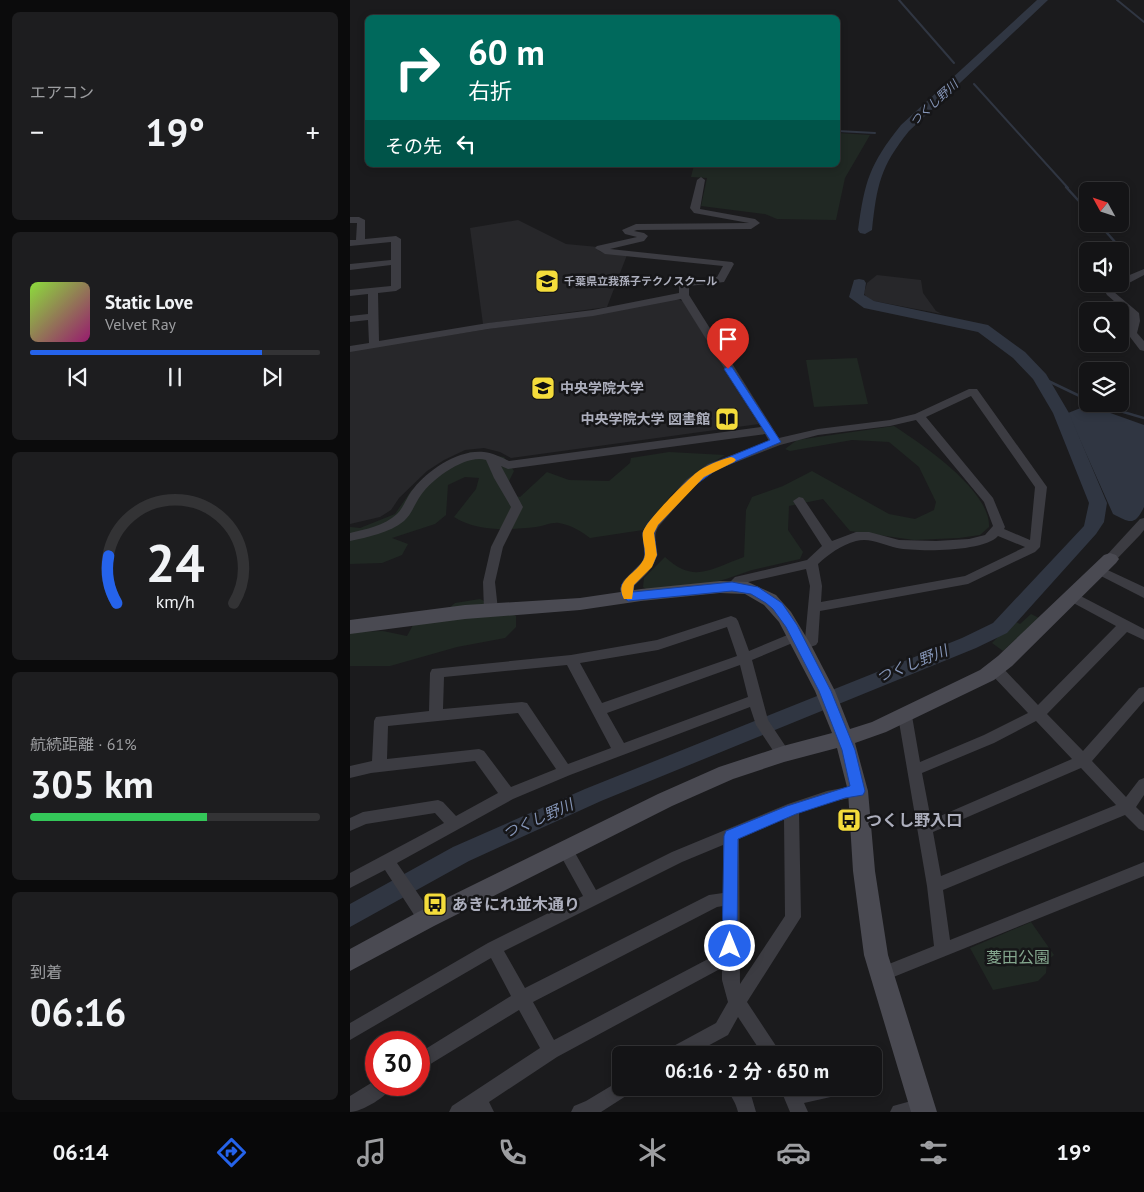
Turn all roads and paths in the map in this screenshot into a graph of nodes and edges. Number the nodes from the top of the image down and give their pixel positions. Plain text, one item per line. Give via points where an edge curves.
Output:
1 (701, 180) dead end
2 (350, 220) edge
3 (355, 243) edge
4 (395, 262) junction
5 (350, 267) edge
6 (1144, 272) edge
7 (1129, 278) edge
8 (373, 290) junction
9 (1110, 292) edge
10 (350, 293) edge
11 (684, 295) junction
12 (373, 317) junction
13 (350, 319) edge
14 (374, 345) junction
15 (1144, 348) edge
16 (350, 349) edge
17 (919, 416) junction
18 (768, 430) junction
19 (776, 442) junction
20 (491, 458) junction
21 (799, 501) dead end
22 (1144, 522) edge
23 (996, 531) junction
24 (350, 536) edge
25 (1034, 546) junction
26 (829, 547) junction
27 (811, 563) junction
28 (1104, 564) junction
29 (732, 586) junction
30 (1144, 593) edge
31 (628, 596) junction
32 (1071, 596) junction
33 (813, 608) junction
34 (491, 610) junction
35 (1125, 625) junction
36 (350, 627) edge
37 (1144, 635) edge
38 (799, 640) junction
39 (745, 658) junction
40 (572, 660) junction
41 (996, 670) junction
42 (1144, 692) edge
43 (754, 700) junction
44 (599, 710) junction
45 (1038, 714) junction
46 (436, 715) junction
47 (905, 716) junction
48 (844, 738) junction
49 (620, 750) junction
50 (783, 754) junction
51 (1083, 761) junction
52 (379, 766) junction
53 (915, 770) junction
54 (565, 771) junction
55 (350, 772) edge
56 (1144, 784) edge
57 (858, 791) junction
58 (508, 796) junction
59 (1127, 807) junction
60 (792, 810) junction
61 (454, 824) junction
62 (350, 825) edge
63 (1144, 825) edge
64 (925, 829) junction
65 (731, 836) junction
66 (566, 849) junction
67 (387, 860) junction
68 (1144, 868) edge
69 (350, 881) edge
70 (935, 886) junction
71 (730, 899) junction
72 (593, 900) junction
73 (426, 919) junction
74 (494, 948) junction
75 (944, 949) junction
76 (350, 961) edge
77 (730, 961) junction
78 (880, 975) junction
79 (521, 999) junction
80 (737, 1003) junction
81 (350, 1032) edge
82 (695, 1046) edge
83 (766, 1046) edge
84 (551, 1051) junction
85 (430, 1056) edge
86 (612, 1095) edge
87 (366, 1096) edge
88 (744, 1096) edge
89 (350, 1106) edge
90 (484, 1108) edge
91 (923, 1110) edge
92 (588, 1111) edge
93 (458, 1112) edge
94 (748, 1112) edge
95 (898, 1112) edge

1 - 11 street via 697,211 755,223 751,226 636,227 628,232 643,236 640,239 600,248 729,264 721,280 686,283
2 - 3 street via 362,222
3 - 4 street via 396,239
4 - 5 street
4 - 8 street via 396,288
6 - 7 street
8 - 10 street
8 - 12 street
9 - 15 street via 1134,313 1132,333
11 - 14 street via 593,313
11 - 18 street
12 - 13 street
12 - 14 street
14 - 16 street
17 - 19 street
17 - 23 street via 989,501 999,528
17 - 25 street via 973,391 1042,487
18 - 19 street
18 - 20 street via 508,465
19 - 31 street via 712,468 690,483 648,533 651,555 648,564 628,584
20 - 24 street via 482,455 466,457 452,464 418,491 407,510 393,523
20 - 34 street via 516,507 497,547 489,582
21 - 26 street
22 - 28 street
23 - 25 street
23 - 26 street via 989,538 969,543 899,544 856,536
25 - 33 street via 968,580
26 - 27 street
27 - 29 street via 740,580
27 - 33 street via 816,586
28 - 30 street
28 - 32 street
29 - 31 street
29 - 38 street via 754,590 770,600
31 - 34 street via 558,607
32 - 35 street
32 - 41 street
33 - 38 street via 811,642
34 - 36 street
35 - 37 street
35 - 45 street
38 - 39 street
38 - 48 street
39 - 40 street via 731,621 658,645
39 - 43 street
39 - 44 street
40 - 44 street
40 - 46 street via 437,673
41 - 45 street
41 - 47 street
42 - 51 street
43 - 49 street
43 - 50 street via 760,721
44 - 49 street
45 - 51 street
45 - 53 street
46 - 52 street via 381,721
46 - 54 street via 522,707
47 - 48 street
47 - 53 street
48 - 50 street
48 - 57 street
49 - 54 street
50 - 66 street via 726,773
51 - 59 street
51 - 64 street
52 - 55 street
52 - 58 street via 479,755
53 - 64 street
54 - 58 street
56 - 59 street
57 - 60 street via 845,792
57 - 78 street via 864,871
58 - 61 street
59 - 63 street
59 - 70 street
60 - 65 street
60 - 80 street via 793,917
61 - 62 street via 438,806 363,818
61 - 67 street
64 - 70 street
65 - 71 street
65 - 72 street via 677,857
66 - 72 street
66 - 73 street
67 - 69 street
67 - 73 street
68 - 75 street
70 - 75 street
71 - 77 street
71 - 79 street via 715,900
72 - 74 street
73 - 76 street
74 - 79 street
74 - 81 street
75 - 78 street
77 - 80 street via 730,980
77 - 84 street via 716,964
78 - 91 street
79 - 84 street
79 - 85 street
80 - 82 street via 722,1029
80 - 83 street
84 - 90 street
86 - 92 street
87 - 89 street
88 - 94 street
90 - 93 street
91 - 95 street

